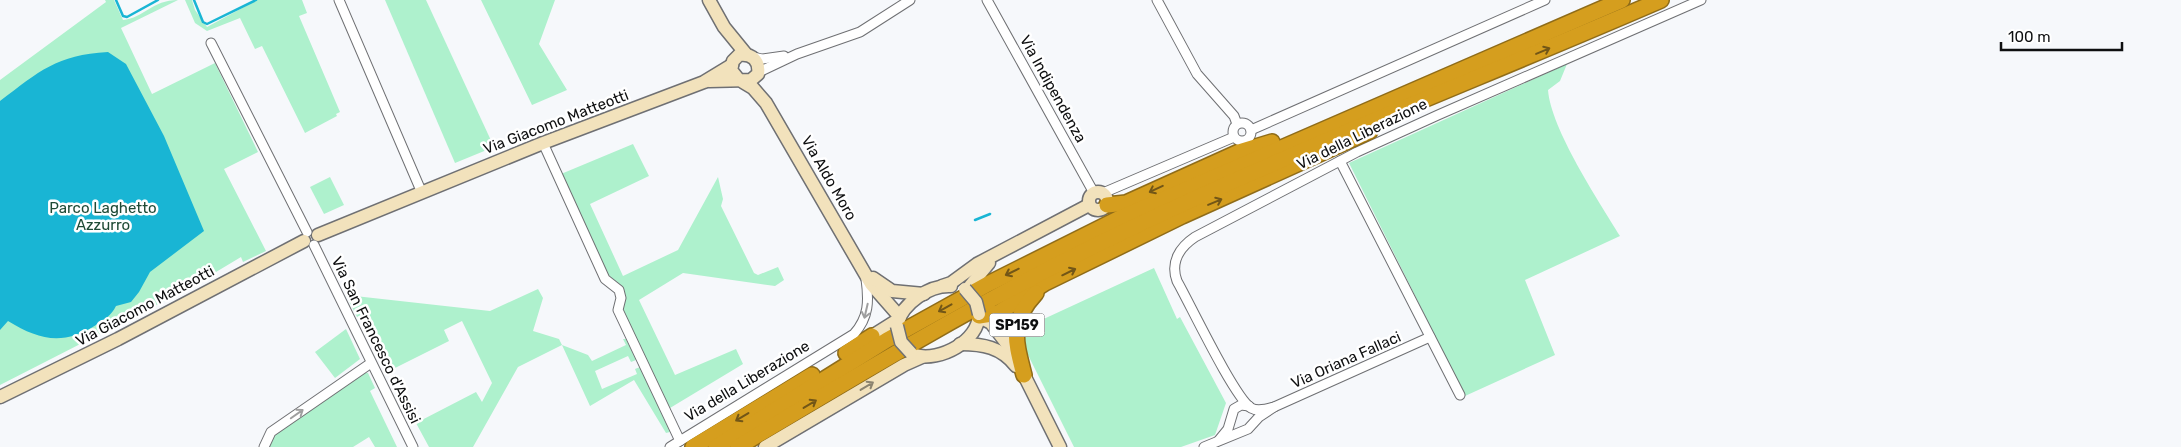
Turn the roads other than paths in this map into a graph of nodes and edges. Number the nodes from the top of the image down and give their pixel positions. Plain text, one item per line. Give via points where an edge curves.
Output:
1 (340, 0) edge
2 (709, 0) edge
3 (910, 0) edge
4 (987, 0) edge
5 (1157, 0) edge
6 (1545, 0) edge
7 (1622, 0) edge
8 (1661, 0) edge
9 (1701, 0) edge
10 (724, 27) junction
11 (211, 43) dead end
12 (1510, 48) junction
13 (796, 54) junction
14 (750, 56) junction
15 (732, 63) junction
16 (1517, 63) junction
17 (758, 73) junction
18 (741, 81) junction
19 (704, 82) junction
20 (766, 102) junction
21 (1237, 124) junction
22 (1251, 130) junction
23 (1234, 137) junction
24 (543, 143) junction
25 (1340, 161) junction
26 (422, 193) junction
27 (1099, 201) junction
28 (311, 238) junction
29 (998, 255) junction
30 (864, 269) junction
31 (1045, 284) junction
32 (942, 286) junction
33 (969, 289) junction
34 (924, 294) junction
35 (979, 316) junction
36 (899, 321) junction
37 (872, 336) junction
38 (1430, 338) junction
39 (841, 343) junction
40 (960, 344) junction
41 (916, 355) junction
42 (371, 363) junction
43 (1024, 375) junction
44 (1232, 382) junction
45 (1460, 395) dead end
46 (0, 397) edge
47 (1251, 407) junction
48 (1274, 408) junction
49 (1232, 413) junction
50 (1256, 420) junction
51 (1244, 430) junction
52 (1217, 442) junction
53 (686, 444) edge
54 (264, 447) edge
55 (413, 447) edge
56 (670, 447) edge
57 (716, 447) edge
58 (738, 447) edge
59 (766, 447) edge
60 (1060, 447) edge
61 (1204, 447) edge

1 - 26 street
2 - 10 street
3 - 13 street via 860,32
4 - 27 street, Via Indipendenza
5 - 21 street via 1197,74 1234,116
6 - 22 street
7 - 12 highway
16 -> 8 highway
9 - 25 street, Via della Liberazione
10 - 14 street
10 - 15 street
11 - 28 street
12 -> 27 highway via 1424,79 1270,143 1239,152 1126,203
12 -> 57 highway via 1118,219 996,280 887,340
13 - 14 street via 769,58
13 - 17 street
14 - 15 street via 739,56
14 - 17 street via 758,63
15 - 18 street via 733,74
15 - 19 street, Via Giacomo Matteotti
31 -> 16 highway via 1182,216
58 -> 16 highway via 895,352 1121,232 1345,131
17 - 18 street via 751,80
17 - 20 street, Via Aldo Moro
18 - 19 street, Via Giacomo Matteotti
18 - 20 street, Via Aldo Moro
19 - 24 street, Via Giacomo Matteotti
20 - 30 street, Via Aldo Moro
21 - 22 street via 1246,123
21 - 23 street via 1233,130
22 - 23 street via 1247,140 1240,141
23 - 27 street via 1130,183
24 - 26 street, Via Giacomo Matteotti
24 - 53 street via 605,279 619,290 618,310
25 - 38 street
25 - 44 street, Via della Liberazione via 1196,237 1178,254 1174,270 1177,280
26 - 28 street, Via Giacomo Matteotti
27 - 29 street
28 - 42 street, Via San Francesco d'Assisi
28 - 46 street, Via Giacomo Matteotti
29 - 32 street
29 - 33 street via 979,273
30 - 34 street, Via Aldo Moro via 890,290
30 - 36 street, Via Aldo Moro
30 -> 39 street, Via della Liberazione via 867,312 859,328
31 - 35 highway via 998,312
31 - 43 highway, SP159 via 1026,304 1016,330
32 - 33 street
32 - 34 street
33 - 35 street, bridge
34 - 36 street via 911,303
35 - 40 street via 973,334
35 - 43 street, SP159 via 995,327
36 - 37 street
36 - 41 street, bridge via 901,342
37 - 39 street, Via della Liberazione
37 -> 53 highway
38 - 45 street
38 - 48 street, Via Oriana Fallaci
39 - 53 street, Via della Liberazione via 762,391
40 - 41 street via 938,354
40 - 43 street, SP159 via 996,349 1011,359
59 -> 41 street
54 -> 42 street via 271,432
42 - 55 street, Via San Francesco d'Assisi
43 - 60 street, SP159
44 - 47 street, Via della Liberazione
44 - 49 street, Via della Liberazione via 1235,394
47 - 48 street via 1262,410
47 - 49 street via 1241,405
47 - 50 street
48 - 50 street
49 - 51 street via 1236,428
49 - 52 street via 1226,433
50 - 51 street via 1252,427
51 - 52 street
52 - 61 street
53 - 56 street, Via della Liberazione

